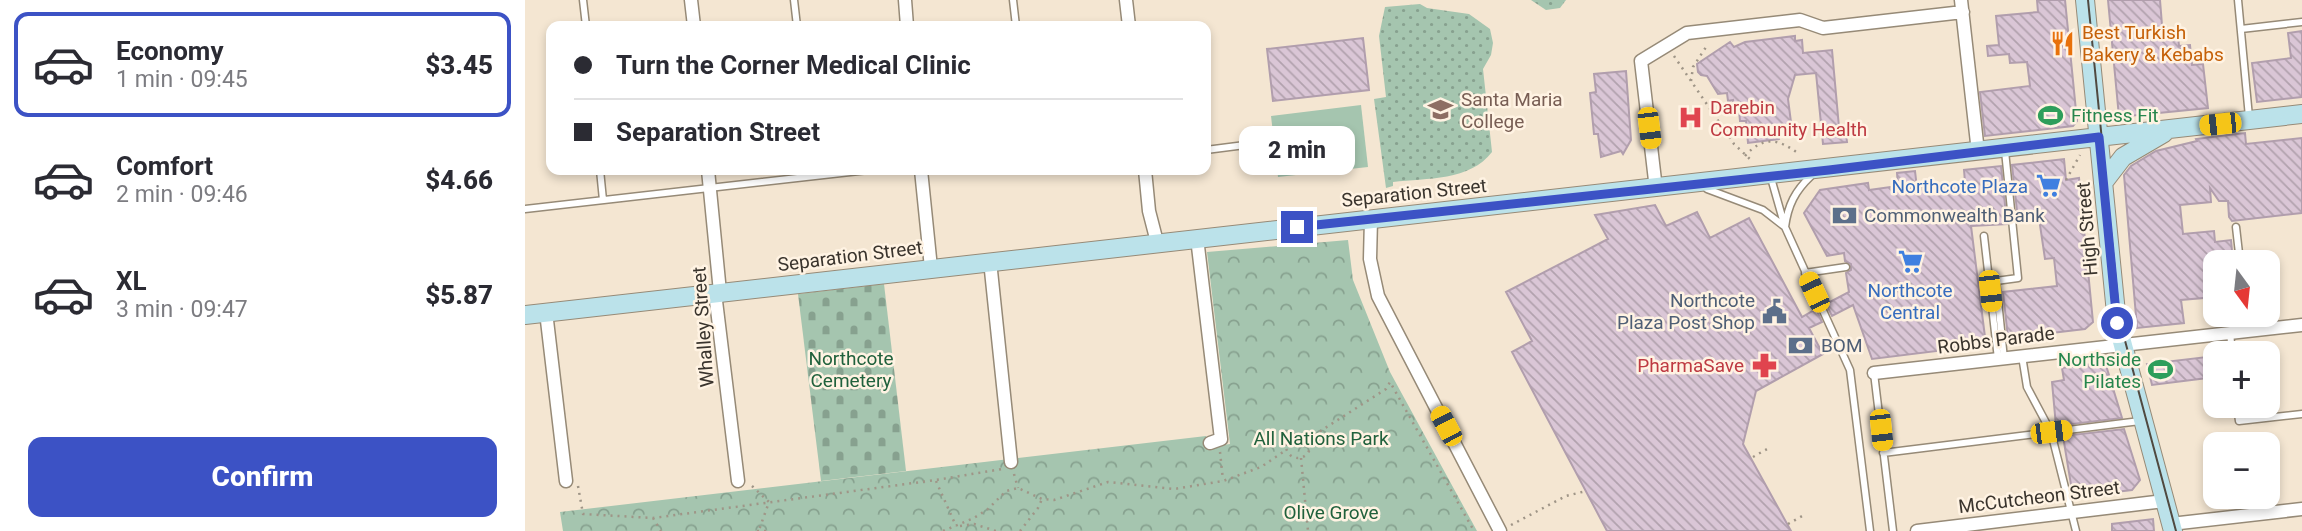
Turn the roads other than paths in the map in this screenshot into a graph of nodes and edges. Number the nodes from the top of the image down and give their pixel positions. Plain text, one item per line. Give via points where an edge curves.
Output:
1 (583, 0) edge
2 (691, 0) edge
3 (795, 0) edge
4 (905, 0) edge
5 (1013, 0) edge
6 (1126, 0) edge
7 (2085, 0) edge
8 (2238, 0) edge
9 (1962, 6) edge
10 (585, 21) edge
11 (693, 21) edge
12 (797, 21) edge
13 (907, 21) edge
14 (1015, 21) edge
15 (1128, 21) edge
16 (2302, 22) edge
17 (2241, 29) junction
18 (2302, 114) edge
19 (2250, 120) junction
20 (2170, 129) junction
21 (2099, 137) junction
22 (1245, 145) dead end
23 (1211, 149) edge
24 (2005, 149) junction
25 (1979, 152) junction
26 (1816, 172) junction
27 (600, 175) edge
28 (709, 175) edge
29 (798, 175) edge
30 (922, 175) edge
31 (1145, 175) edge
32 (1770, 177) junction
33 (2103, 183) junction
34 (1695, 185) junction
35 (710, 188) junction
36 (1656, 189) junction
37 (603, 200) junction
38 (525, 209) edge
39 (1371, 219) junction
40 (1784, 227) junction
41 (2236, 228) dead end
42 (1984, 236) dead end
43 (1197, 238) junction
44 (1157, 242) junction
45 (2239, 250) edge
46 (990, 261) junction
47 (1846, 267) dead end
48 (931, 268) junction
49 (1805, 273) junction
50 (720, 292) junction
51 (546, 312) junction
52 (525, 315) edge
53 (2302, 325) edge
54 (2248, 327) edge
55 (2248, 331) junction
56 (2230, 332) junction
57 (2231, 341) edge
58 (2122, 344) junction
59 (2022, 356) junction
60 (2001, 359) junction
61 (1874, 373) joint
62 (2302, 414) edge
63 (2280, 416) edge
64 (2239, 418) edge
65 (2266, 418) edge
66 (2142, 421) junction
67 (2051, 432) junction
68 (1219, 442) road end
69 (1883, 453) junction
70 (1011, 462) dead end
71 (738, 481) dead end
72 (572, 482) road end
73 (2164, 501) junction
74 (2302, 509) edge
75 (2071, 514) junction
76 (2172, 528) edge
77 (1500, 531) edge
78 (1870, 531) edge
79 (1893, 531) edge
80 (1917, 531) edge
81 (2076, 531) edge

1 - 10 lane
2 - 11 street
3 - 12 lane
4 - 13 street
5 - 14 lane
6 - 15 street
7 - 21 street, High Street
8 - 17 lane
9 - 25 street
9 - 36 street via 1823,28 1800,20 1687,33 1641,61
16 - 17 lane
17 - 19 lane
18 - 19 street, Separation Street
19 - 20 street, Separation Street
20 - 21 street, Separation Street
20 - 33 street via 2123,157
21 - 24 street, Separation Street
21 - 33 street, High Street
22 - 23 lane
24 - 25 street, Separation Street
24 - 60 lane via 2018,278 1996,281
25 - 26 street, Separation Street
26 - 32 street, Separation Street
26 - 40 lane via 1795,193
27 - 37 lane
28 - 35 street, Whalley Street
29 - 35 lane
30 - 48 street
31 - 44 street
32 - 34 street, Separation Street
32 - 40 lane
33 - 58 street, High Street
34 - 36 street, Separation Street
34 - 40 lane via 1763,210
35 - 37 lane
35 - 50 street, Whalley Street
36 - 39 street, Separation Street
37 - 38 lane
39 - 43 street, Separation Street
39 - 77 street via 1370,259 1378,296
40 - 49 lane
41 - 45 lane
42 - 60 lane
43 - 44 street, Separation Street
43 - 68 street
44 - 46 street, Separation Street
46 - 48 street, Separation Street
46 - 70 street
47 - 49 lane
48 - 50 street, Separation Street
49 - 78 lane via 1850,370
50 - 51 street, Separation Street
50 - 71 street, Whalley Street via 716,301
51 - 52 street, Separation Street
51 - 72 street
53 - 55 street, Robbs Parade
54 - 55 lane
55 - 56 street, Robbs Parade
56 - 57 lane
56 - 58 street, Robbs Parade
58 - 59 street, Robbs Parade
58 - 66 street, High Street
59 - 60 street, Robbs Parade
59 - 67 lane via 2027,387
60 - 61 street, Robbs Parade
61 - 69 lane
62 - 63 lane
64 - 65 lane
66 - 67 lane
66 - 73 street, High Street
67 - 69 lane
67 - 75 lane
69 - 79 lane
73 - 75 street, McCutcheon Street
73 - 76 street, High Street
74 - 76 street
75 - 80 street, McCutcheon Street
75 - 81 lane

